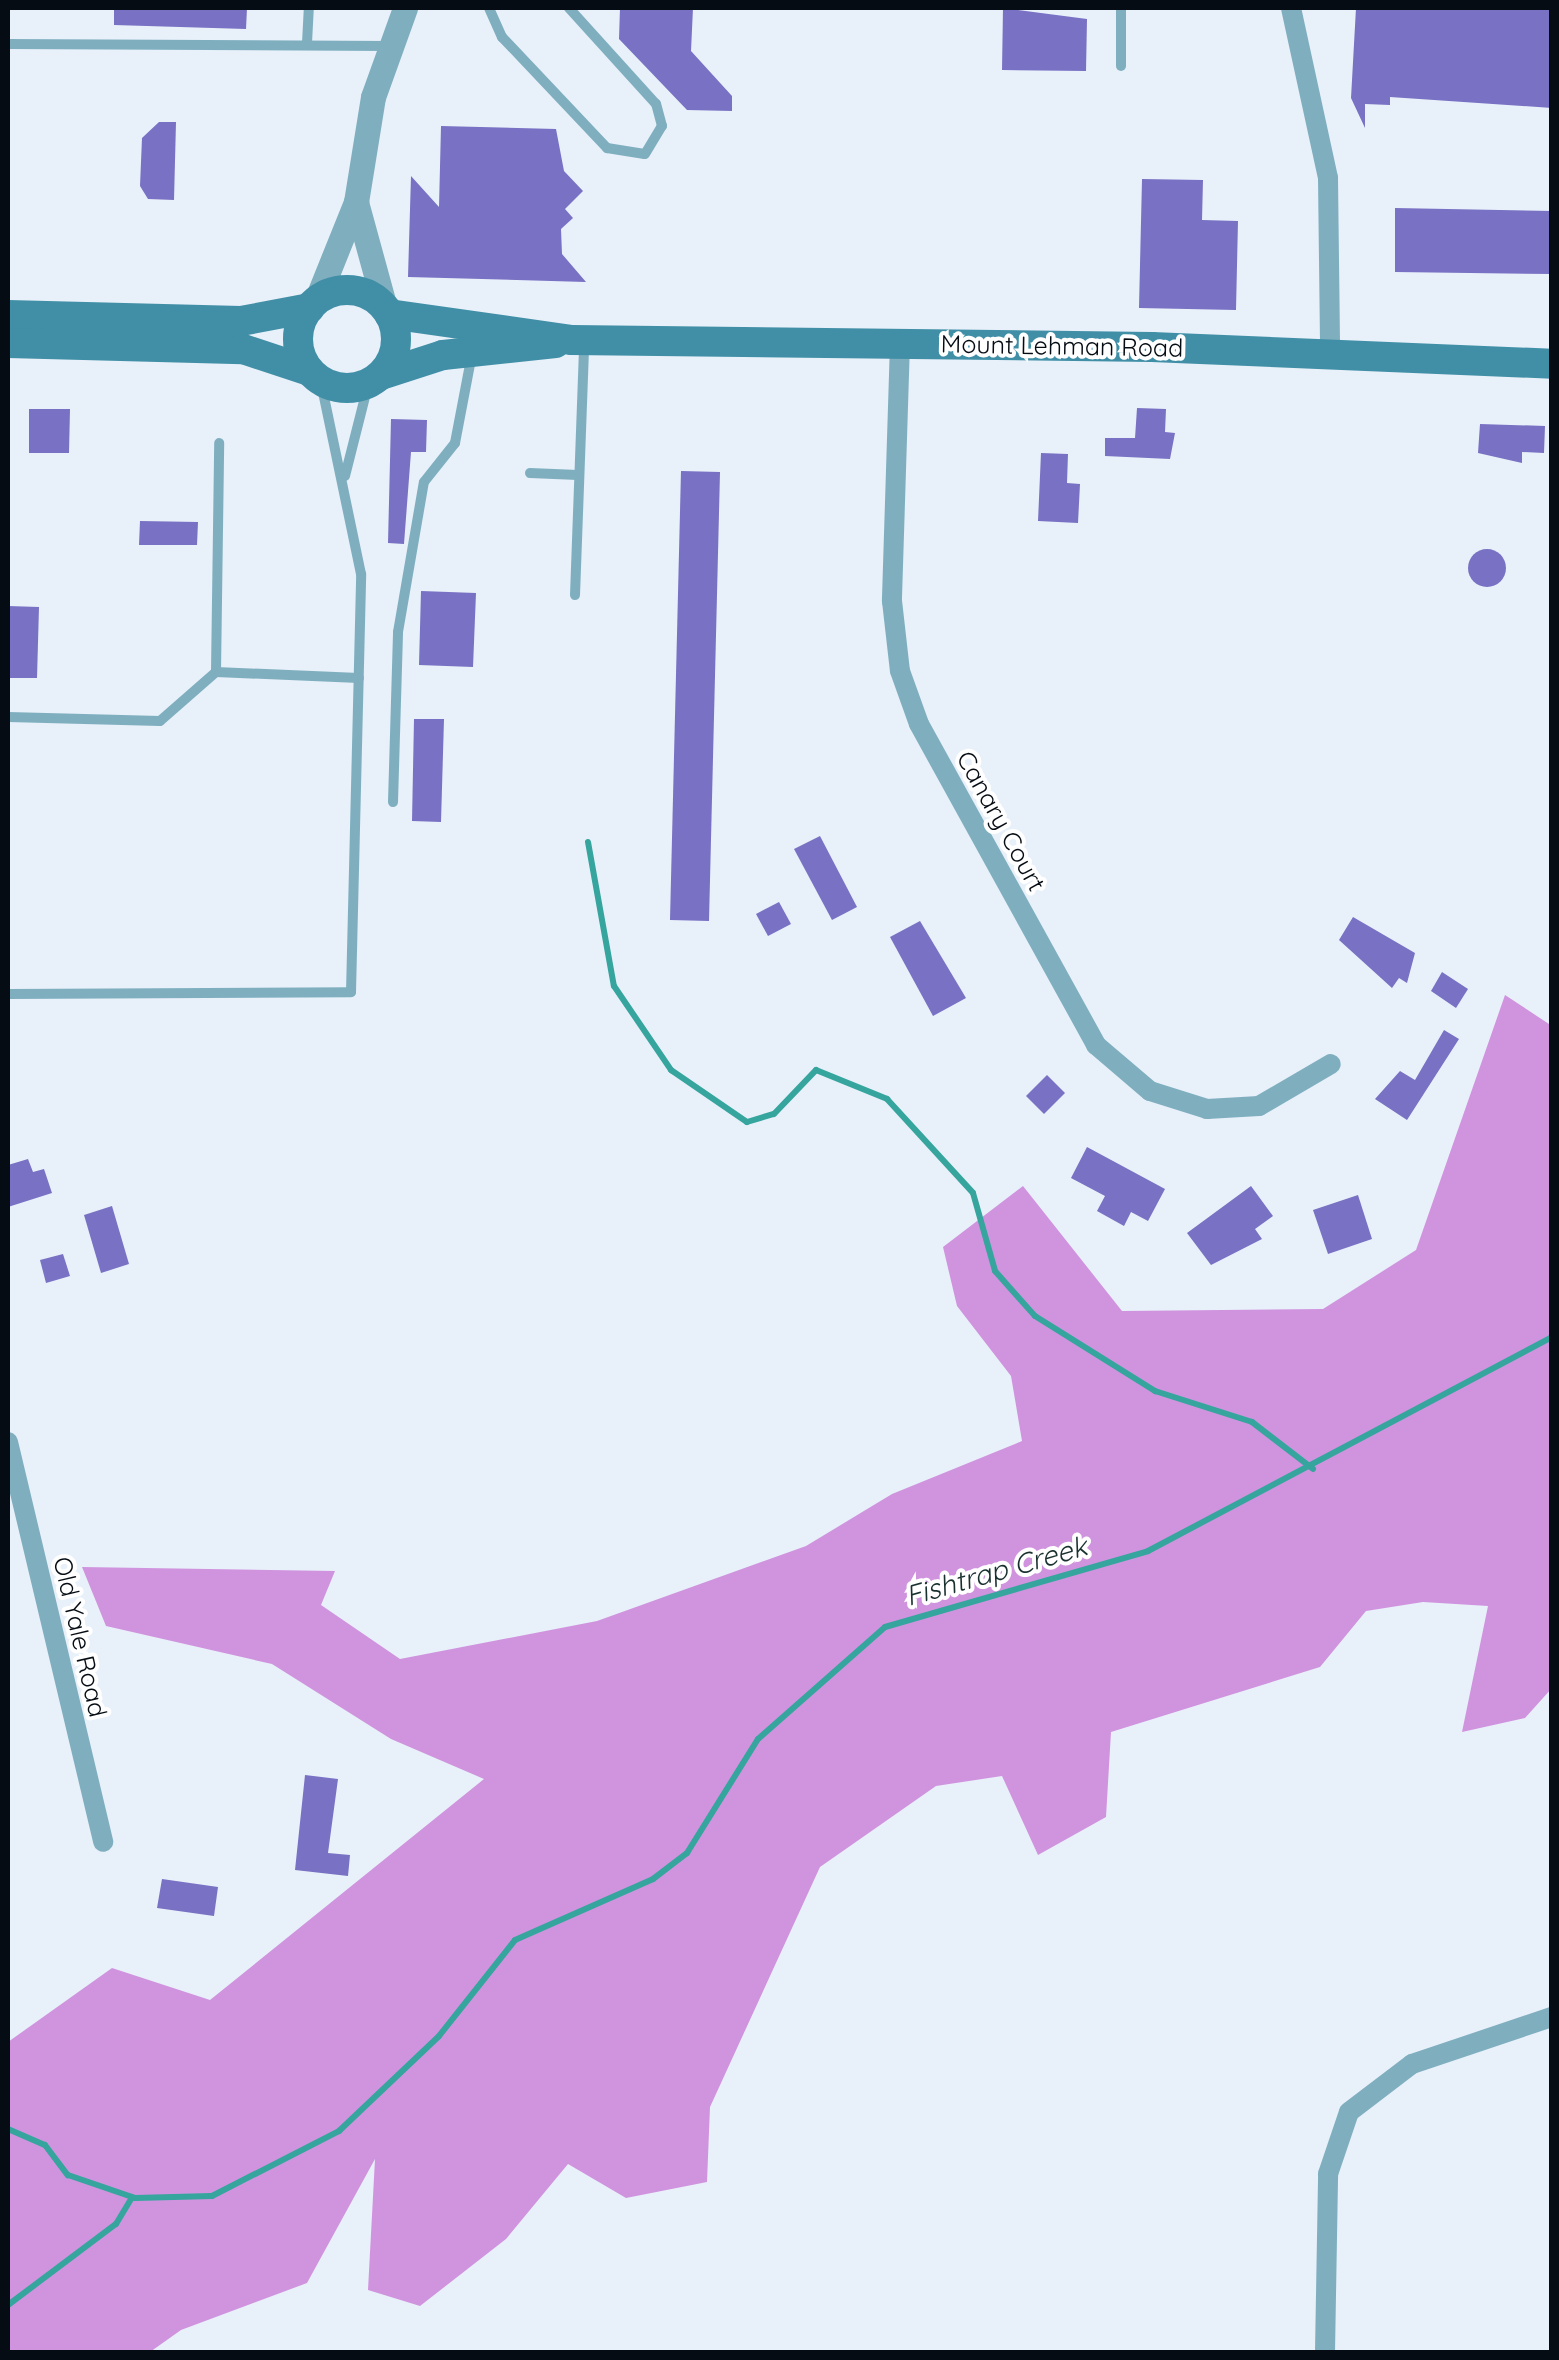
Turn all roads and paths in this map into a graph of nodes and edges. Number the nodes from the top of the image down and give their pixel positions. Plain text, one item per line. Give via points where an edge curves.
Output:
1 (309, 8) edge
2 (405, 8) edge
3 (488, 8) edge
4 (569, 8) edge
5 (1121, 8) edge
6 (1290, 8) edge
7 (307, 43) junction
8 (8, 44) edge
9 (389, 46) junction
10 (1122, 66) dead end
11 (356, 202) junction
12 (314, 304) junction
13 (387, 311) junction
14 (8, 316) edge
15 (578, 340) junction
16 (8, 343) edge
17 (900, 343) junction
18 (472, 354) junction
19 (1330, 354) junction
20 (1552, 364) edge
21 (315, 376) junction
22 (374, 380) junction
23 (219, 443) dead end
24 (530, 472) dead end
25 (578, 475) junction
26 (344, 482) junction
27 (575, 595) dead end
28 (216, 672) junction
29 (358, 678) junction
30 (8, 717) edge
31 (393, 802) dead end
32 (8, 994) edge
33 (1332, 1064) dead end
34 (8, 1442) edge
35 (103, 1842) dead end
36 (1552, 2017) edge
37 (1325, 2352) edge

1 - 7 lane
2 - 9 street
3 - 4 lane via 502,37 607,148 646,154 662,126 656,104
5 - 10 lane
6 - 19 street via 1328,178
7 - 8 lane
7 - 9 lane
9 - 11 street
11 - 12 street
11 - 13 street
12 - 13 main road via 348,290
12 - 14 main road via 240,321
12 - 21 main road via 298,342
13 - 15 main road, Mount Lehman Road
13 - 22 main road via 396,346
15 - 17 main road, Mount Lehman Road
15 - 18 main road, Mount Lehman Road
15 - 25 lane
16 - 21 main road via 243,349
17 - 19 main road, Mount Lehman Road
17 - 33 street, Canary Court via 892,601 900,671 919,724 1096,1045 1150,1091 1207,1109 1259,1106
18 - 22 main road, Mount Lehman Road
18 - 31 lane via 455,443 424,482 398,632
19 - 20 main road, Mount Lehman Road
21 - 22 main road
21 - 26 lane
22 - 26 lane
23 - 28 lane
24 - 25 lane
25 - 27 lane
26 - 29 lane via 361,574
28 - 29 lane
28 - 30 lane via 160,722
29 - 32 lane via 351,992
34 - 35 street, Old Yale Road
36 - 37 street via 1412,2064 1349,2112 1328,2174

